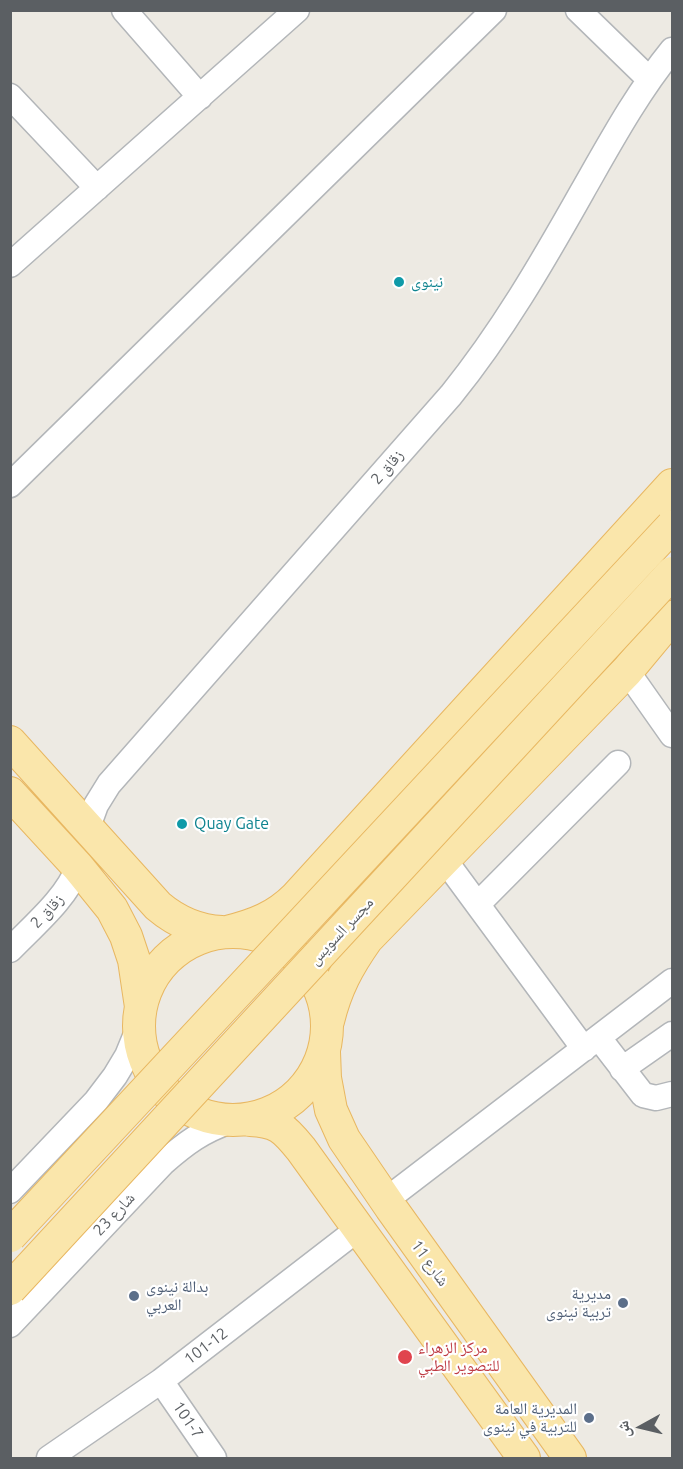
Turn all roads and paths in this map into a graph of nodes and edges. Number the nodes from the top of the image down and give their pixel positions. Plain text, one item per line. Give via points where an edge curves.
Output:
1 (124, 10) edge
2 (297, 10) edge
3 (494, 10) edge
4 (578, 10) edge
5 (672, 50) edge
6 (649, 79) junction
7 (10, 96) edge
8 (200, 97) junction
9 (97, 188) junction
10 (10, 265) edge
11 (10, 485) edge
12 (672, 485) edge
13 (672, 526) edge
14 (672, 573) edge
15 (672, 617) edge
16 (627, 671) junction
17 (672, 735) edge
18 (10, 742) edge
19 (618, 763) dead end
20 (10, 794) edge
21 (88, 827) junction
22 (444, 859) junction
23 (78, 867) junction
24 (478, 904) junction
25 (225, 932) junction
26 (10, 950) edge
27 (672, 981) edge
28 (140, 1011) junction
29 (328, 1022) junction
30 (672, 1034) edge
31 (591, 1044) junction
32 (324, 1052) junction
33 (622, 1069) junction
34 (672, 1094) edge
35 (240, 1120) junction
36 (10, 1191) edge
37 (386, 1200) junction
38 (358, 1229) junction
39 (10, 1236) edge
40 (10, 1289) edge
41 (10, 1325) edge
42 (161, 1381) junction
43 (49, 1458) edge
44 (214, 1458) edge
45 (524, 1458) edge
46 (570, 1458) edge

1 - 8 street
2 - 8 street
3 - 11 street
4 - 6 street
5 - 6 street, زقاق 2
6 - 21 street, زقاق 2 via 524,294 477,363 109,784
7 - 9 street
8 - 9 street
9 - 10 street
12 - 25 main road via 296,897 270,918
13 - 39 main road, مجسر السويس, bridge
14 - 40 main road, مجسر السويس, bridge
15 - 16 main road
16 - 17 street
16 - 22 main road
18 - 21 main road
19 - 24 street
20 - 23 main road
21 - 25 main road via 172,918 205,931
22 - 24 street
22 - 29 main road via 367,939 334,996
23 - 26 street, زقاق 2 via 63,894
23 - 28 main road via 112,909 126,936 134,960
24 - 31 street
25 - 28 main road via 194,940 170,957 151,979
25 - 29 main road via 257,935 284,946 307,966 322,992
27 - 31 street
28 - 35 main road via 141,1046 152,1075 173,1099 200,1115
28 - 36 street via 136,1034 115,1076
29 - 32 main road
30 - 33 street
31 - 33 street
31 - 37 street
32 - 35 main road via 314,1076 297,1097 275,1112
32 - 37 main road, شارع 11 via 331,1110 344,1139
33 - 34 street via 642,1095 656,1098
35 - 38 main road via 269,1121 285,1129
35 - 41 street, شارع 23 via 191,1139 163,1163
37 - 46 main road, شارع 11
38 - 42 street, 101-12
38 - 45 main road
42 - 43 street, 101-12
42 - 44 street, 101-7

